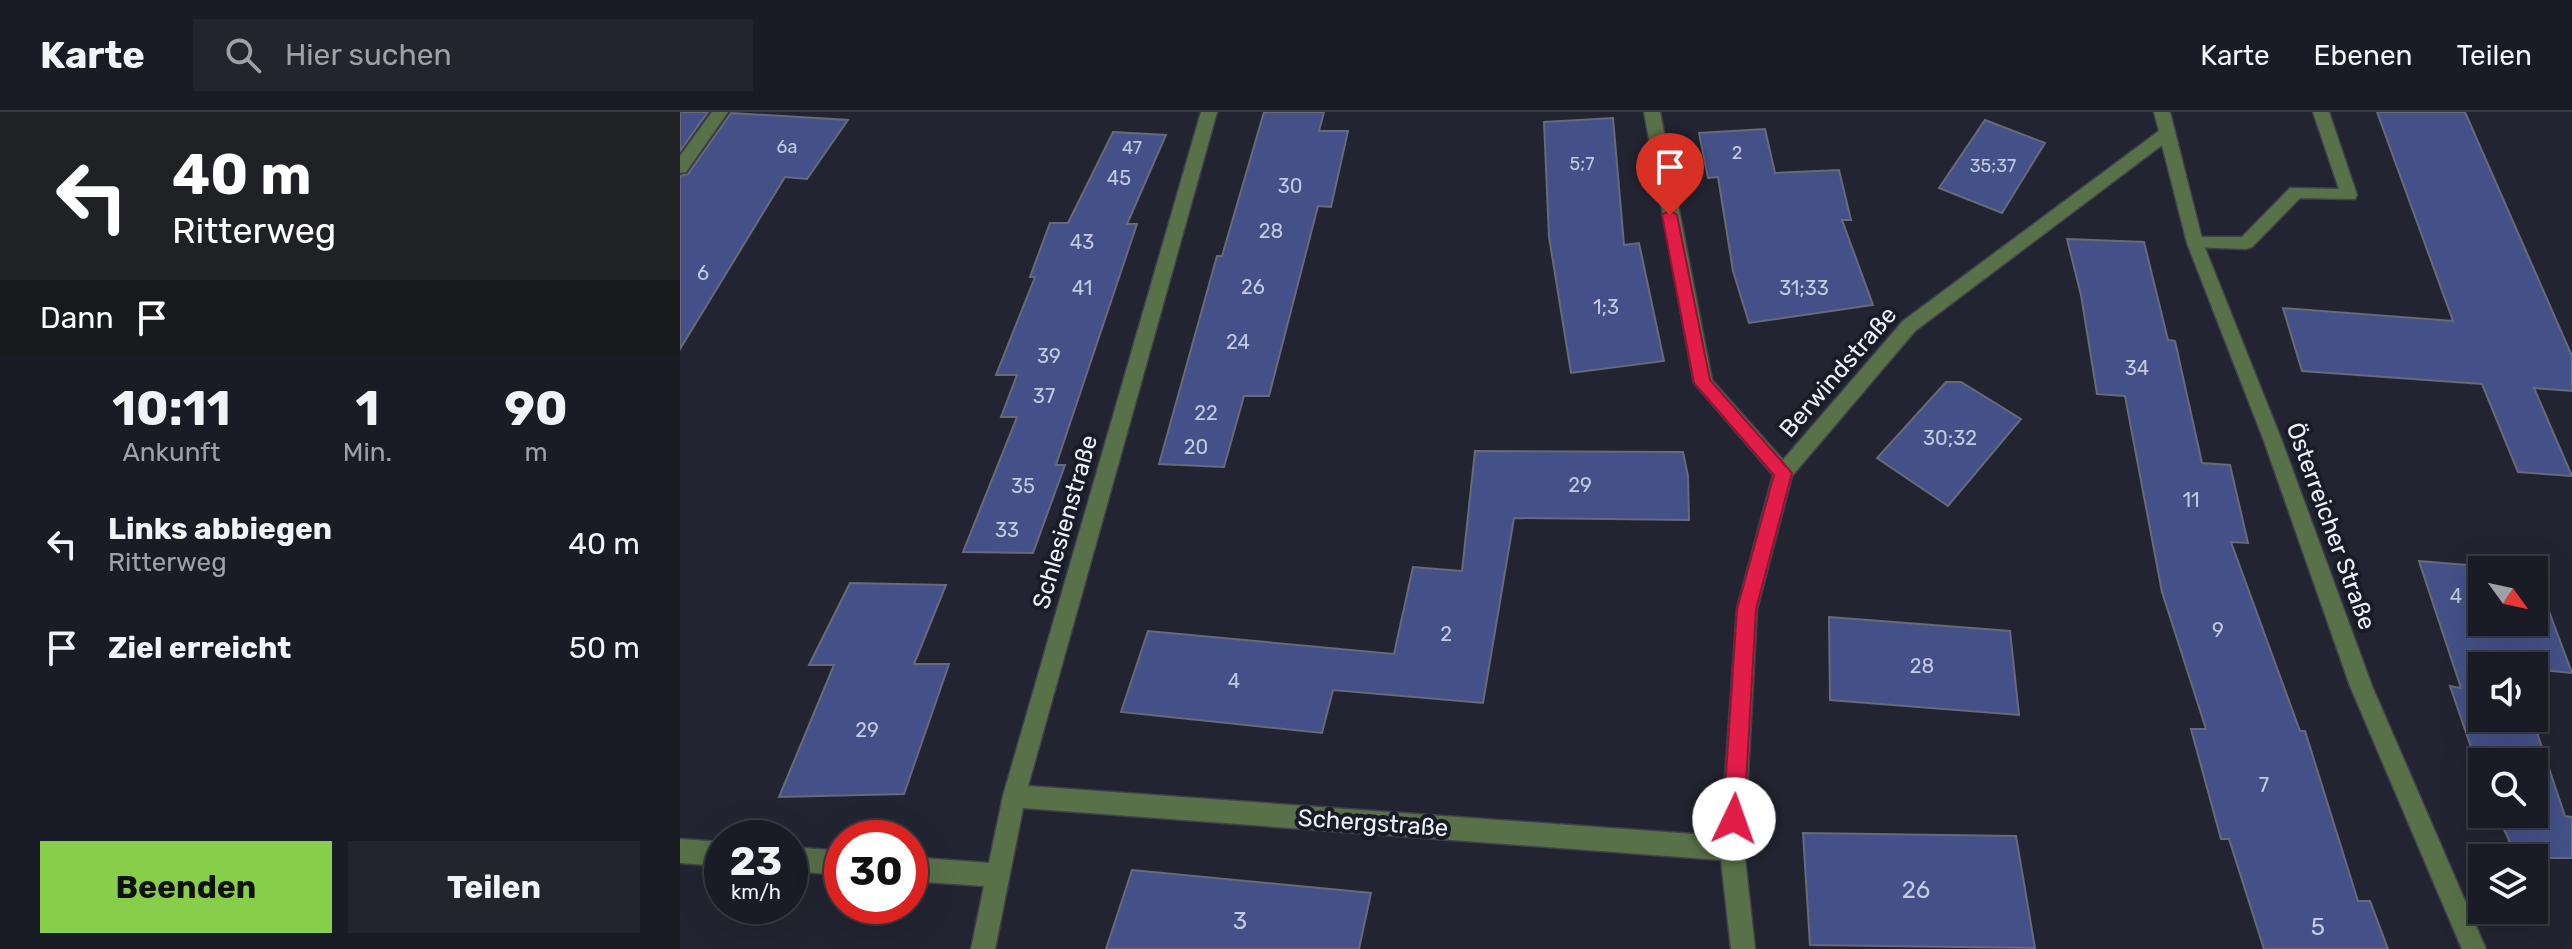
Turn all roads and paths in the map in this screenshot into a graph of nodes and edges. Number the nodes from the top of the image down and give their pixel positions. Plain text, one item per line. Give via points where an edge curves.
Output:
1 (720, 112) edge
2 (1209, 112) edge
3 (1652, 112) edge
4 (2162, 112) edge
5 (2321, 112) edge
6 (2166, 134) junction
7 (680, 168) edge
8 (2195, 243) junction
9 (1783, 473) junction
10 (1014, 796) junction
11 (1732, 849) junction
12 (680, 851) edge
13 (704, 853) edge
14 (928, 870) edge
15 (996, 875) junction
16 (983, 949) edge
17 (1743, 949) edge
18 (2474, 949) edge

1 - 7 street
2 - 10 street, Schlesienstraße
3 - 9 street via 1703,383
4 - 6 street, Österreicher Straße
5 - 8 street via 2349,195 2296,192 2246,243
6 - 8 street, Österreicher Straße
6 - 9 street, Berwindstraße via 1909,326
8 - 18 street, Österreicher Straße via 2361,686
9 - 11 street, Berwindstraße via 1747,609
10 - 11 street, Schergstraße
10 - 15 street, Schlesienstraße
11 - 17 street, Berwindstraße
12 - 13 street
14 - 15 street
15 - 16 street, Schlesienstraße

